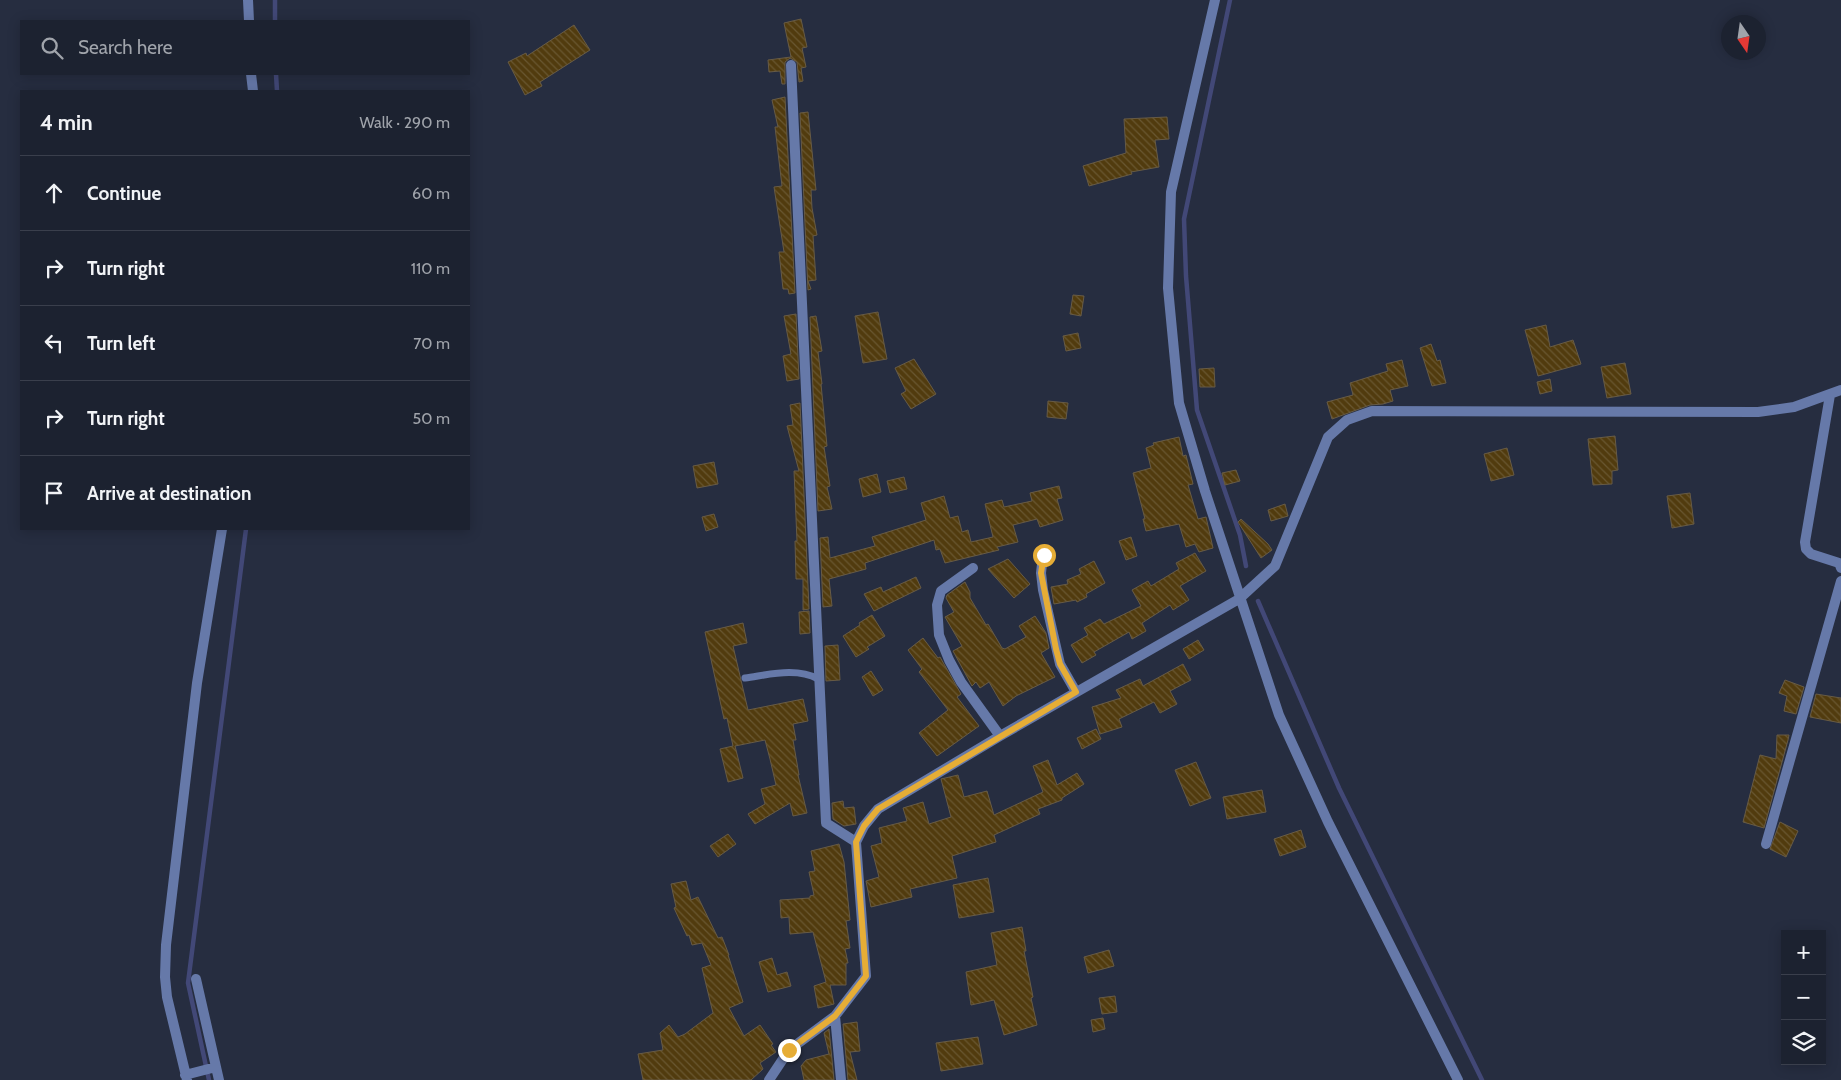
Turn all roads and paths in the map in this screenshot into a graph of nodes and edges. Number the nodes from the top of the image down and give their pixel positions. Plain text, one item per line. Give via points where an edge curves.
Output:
1 (248, 0) edge
2 (1215, 0) edge
3 (249, 20) edge
4 (791, 65) dead end
5 (252, 75) edge
6 (253, 90) edge
7 (1841, 390) edge
8 (1830, 395) junction
9 (222, 530) edge
10 (1044, 555) dead end
11 (973, 568) dead end
12 (1841, 568) edge
13 (1841, 581) edge
14 (1239, 599) junction
15 (745, 678) dead end
16 (818, 679) junction
17 (1076, 692) junction
18 (1000, 736) junction
19 (856, 842) junction
20 (1766, 844) dead end
21 (196, 979) dead end
22 (835, 1016) junction
23 (214, 1068) junction
24 (188, 1076) edge
25 (220, 1080) edge
26 (769, 1080) edge
27 (841, 1080) edge
28 (1458, 1080) edge

1 - 3 street
2 - 14 street via 1171,192 1168,288 1179,404
4 - 16 street
5 - 6 street
7 - 8 street
8 - 12 street via 1805,542 1811,554 1839,563
8 - 14 street via 1794,407 1758,412 1372,411 1347,420 1328,437 1275,566
9 - 24 street via 197,683 166,945 167,997
10 - 17 street via 1041,573 1056,649 1060,664
11 - 18 street via 941,591 937,605 939,635 961,682
13 - 20 street
14 - 17 street
14 - 28 street via 1279,715 1328,822
15 - 16 lane via 791,672 809,674
16 - 19 street via 826,823
17 - 18 street
18 - 19 street via 878,809
19 - 22 street via 866,976
21 - 23 street
22 - 26 street via 789,1050
22 - 27 street
23 - 24 street
23 - 25 street

